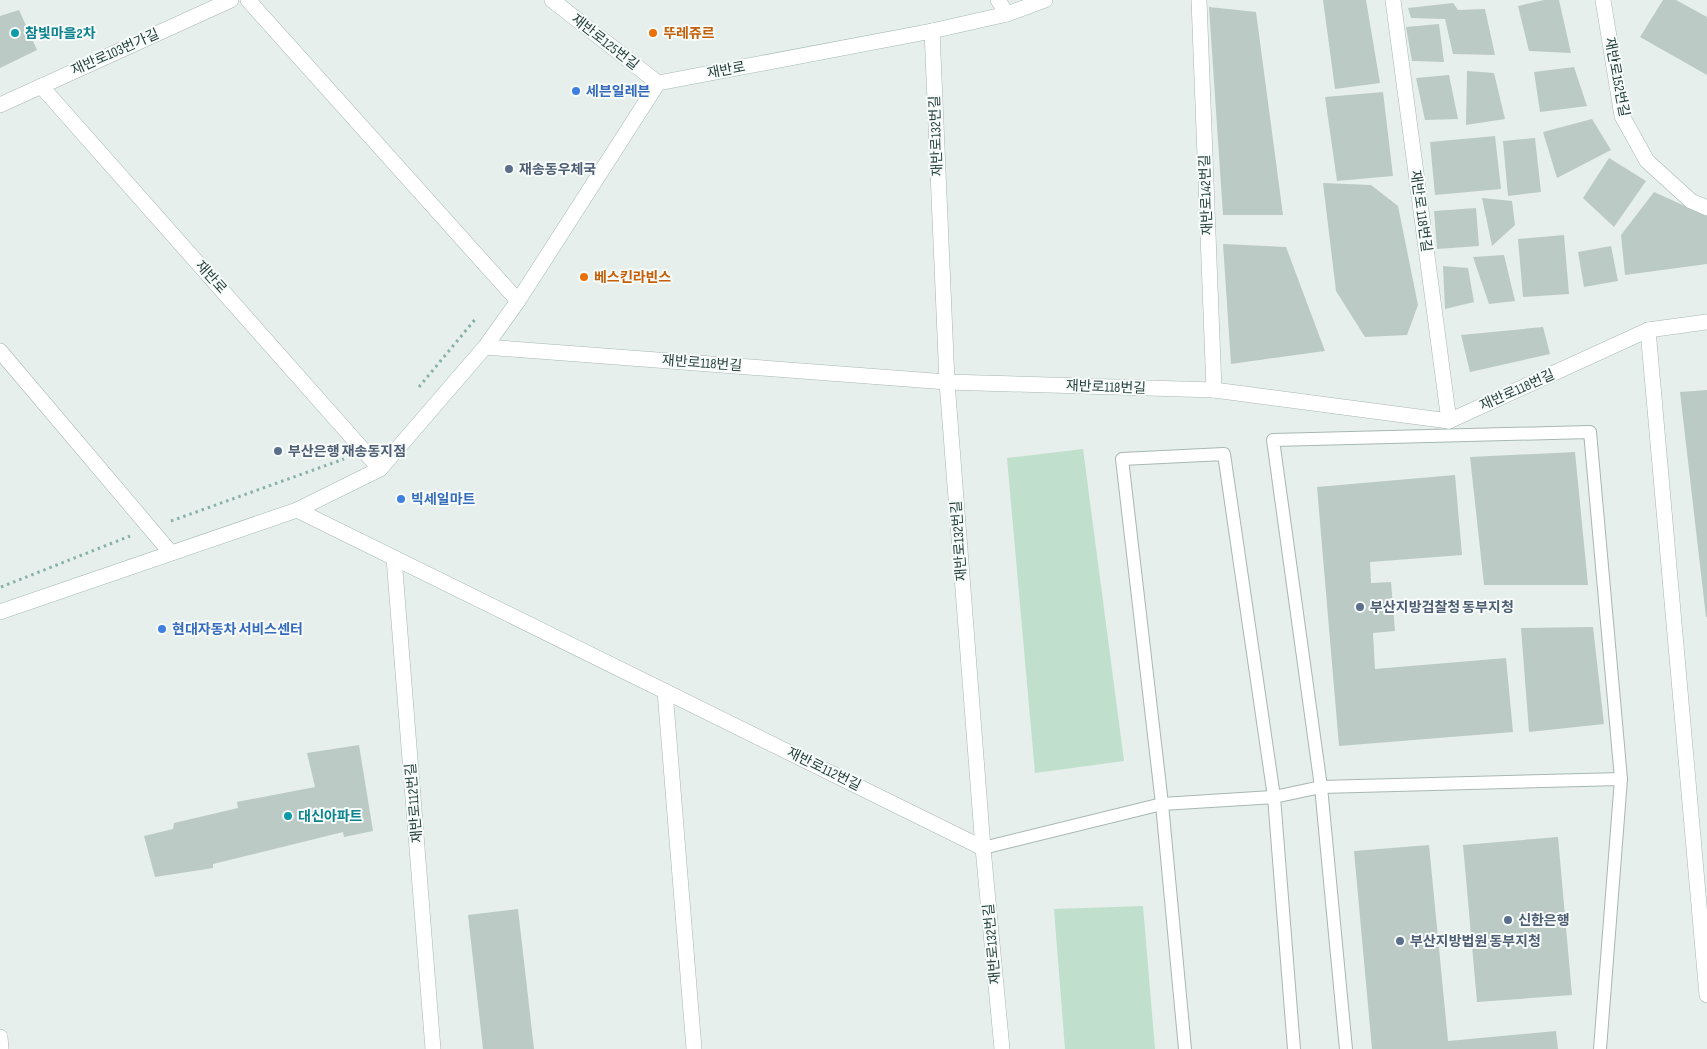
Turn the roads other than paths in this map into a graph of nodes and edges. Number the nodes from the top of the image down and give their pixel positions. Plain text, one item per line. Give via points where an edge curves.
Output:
1 (231, 0) edge
2 (248, 0) edge
3 (552, 0) edge
4 (998, 0) edge
5 (1045, 0) edge
6 (1199, 0) edge
7 (1393, 0) edge
8 (1603, 0) edge
9 (1007, 14) junction
10 (932, 31) junction
11 (658, 83) junction
12 (41, 86) junction
13 (0, 104) edge
14 (1707, 208) edge
15 (518, 301) junction
16 (1707, 322) edge
17 (1648, 330) junction
18 (484, 347) junction
19 (0, 350) edge
20 (947, 382) junction
21 (1214, 390) junction
22 (1448, 421) junction
23 (380, 469) junction
24 (297, 510) junction
25 (171, 553) junction
26 (394, 558) junction
27 (0, 612) edge
28 (665, 691) junction
29 (1621, 778) junction
30 (1321, 788) junction
31 (1274, 797) junction
32 (1162, 804) junction
33 (1700, 824) edge
34 (983, 848) junction
35 (1707, 995) edge
36 (0, 1037) edge
37 (1, 1049) edge
38 (433, 1049) edge
39 (694, 1049) edge
40 (1002, 1049) edge
41 (1185, 1049) edge
42 (1294, 1049) edge
43 (1346, 1049) edge
44 (1600, 1049) edge

1 - 12 street, 재반로103번가길
2 - 15 street
3 - 11 street, 재반로125번길
4 - 9 street
5 - 9 street, 재반로
6 - 21 street, 재반로142번길
7 - 22 street, 재반로 118번길
8 - 14 street, 재반로152번길 via 1622,116 1647,161 1691,201
9 - 10 street, 재반로
10 - 11 street, 재반로
10 - 20 street, 재반로132번길
11 - 15 street
12 - 13 street, 재반로103번가길
12 - 23 street, 재반로
15 - 18 street
16 - 17 street, 재반로118번길
17 - 22 street, 재반로118번길
17 - 33 street
18 - 20 street, 재반로118번길
18 - 23 street
19 - 25 street
20 - 21 street, 재반로118번길
20 - 34 street, 재반로132번길
21 - 22 street, 재반로118번길
23 - 24 street
24 - 25 street
24 - 26 street, 재반로112번길
25 - 27 street
26 - 28 street, 재반로112번길
26 - 38 street, 재반로112번길
28 - 34 street, 재반로112번길
28 - 39 street
29 - 30 lane
29 - 30 lane via 1590,432 1273,440
29 - 44 lane
30 - 31 lane
30 - 43 lane
31 - 32 lane
31 - 32 lane via 1224,454 1122,459
31 - 42 lane
32 - 34 lane
32 - 41 lane
33 - 35 street
34 - 40 street, 재반로132번길
36 - 37 street

